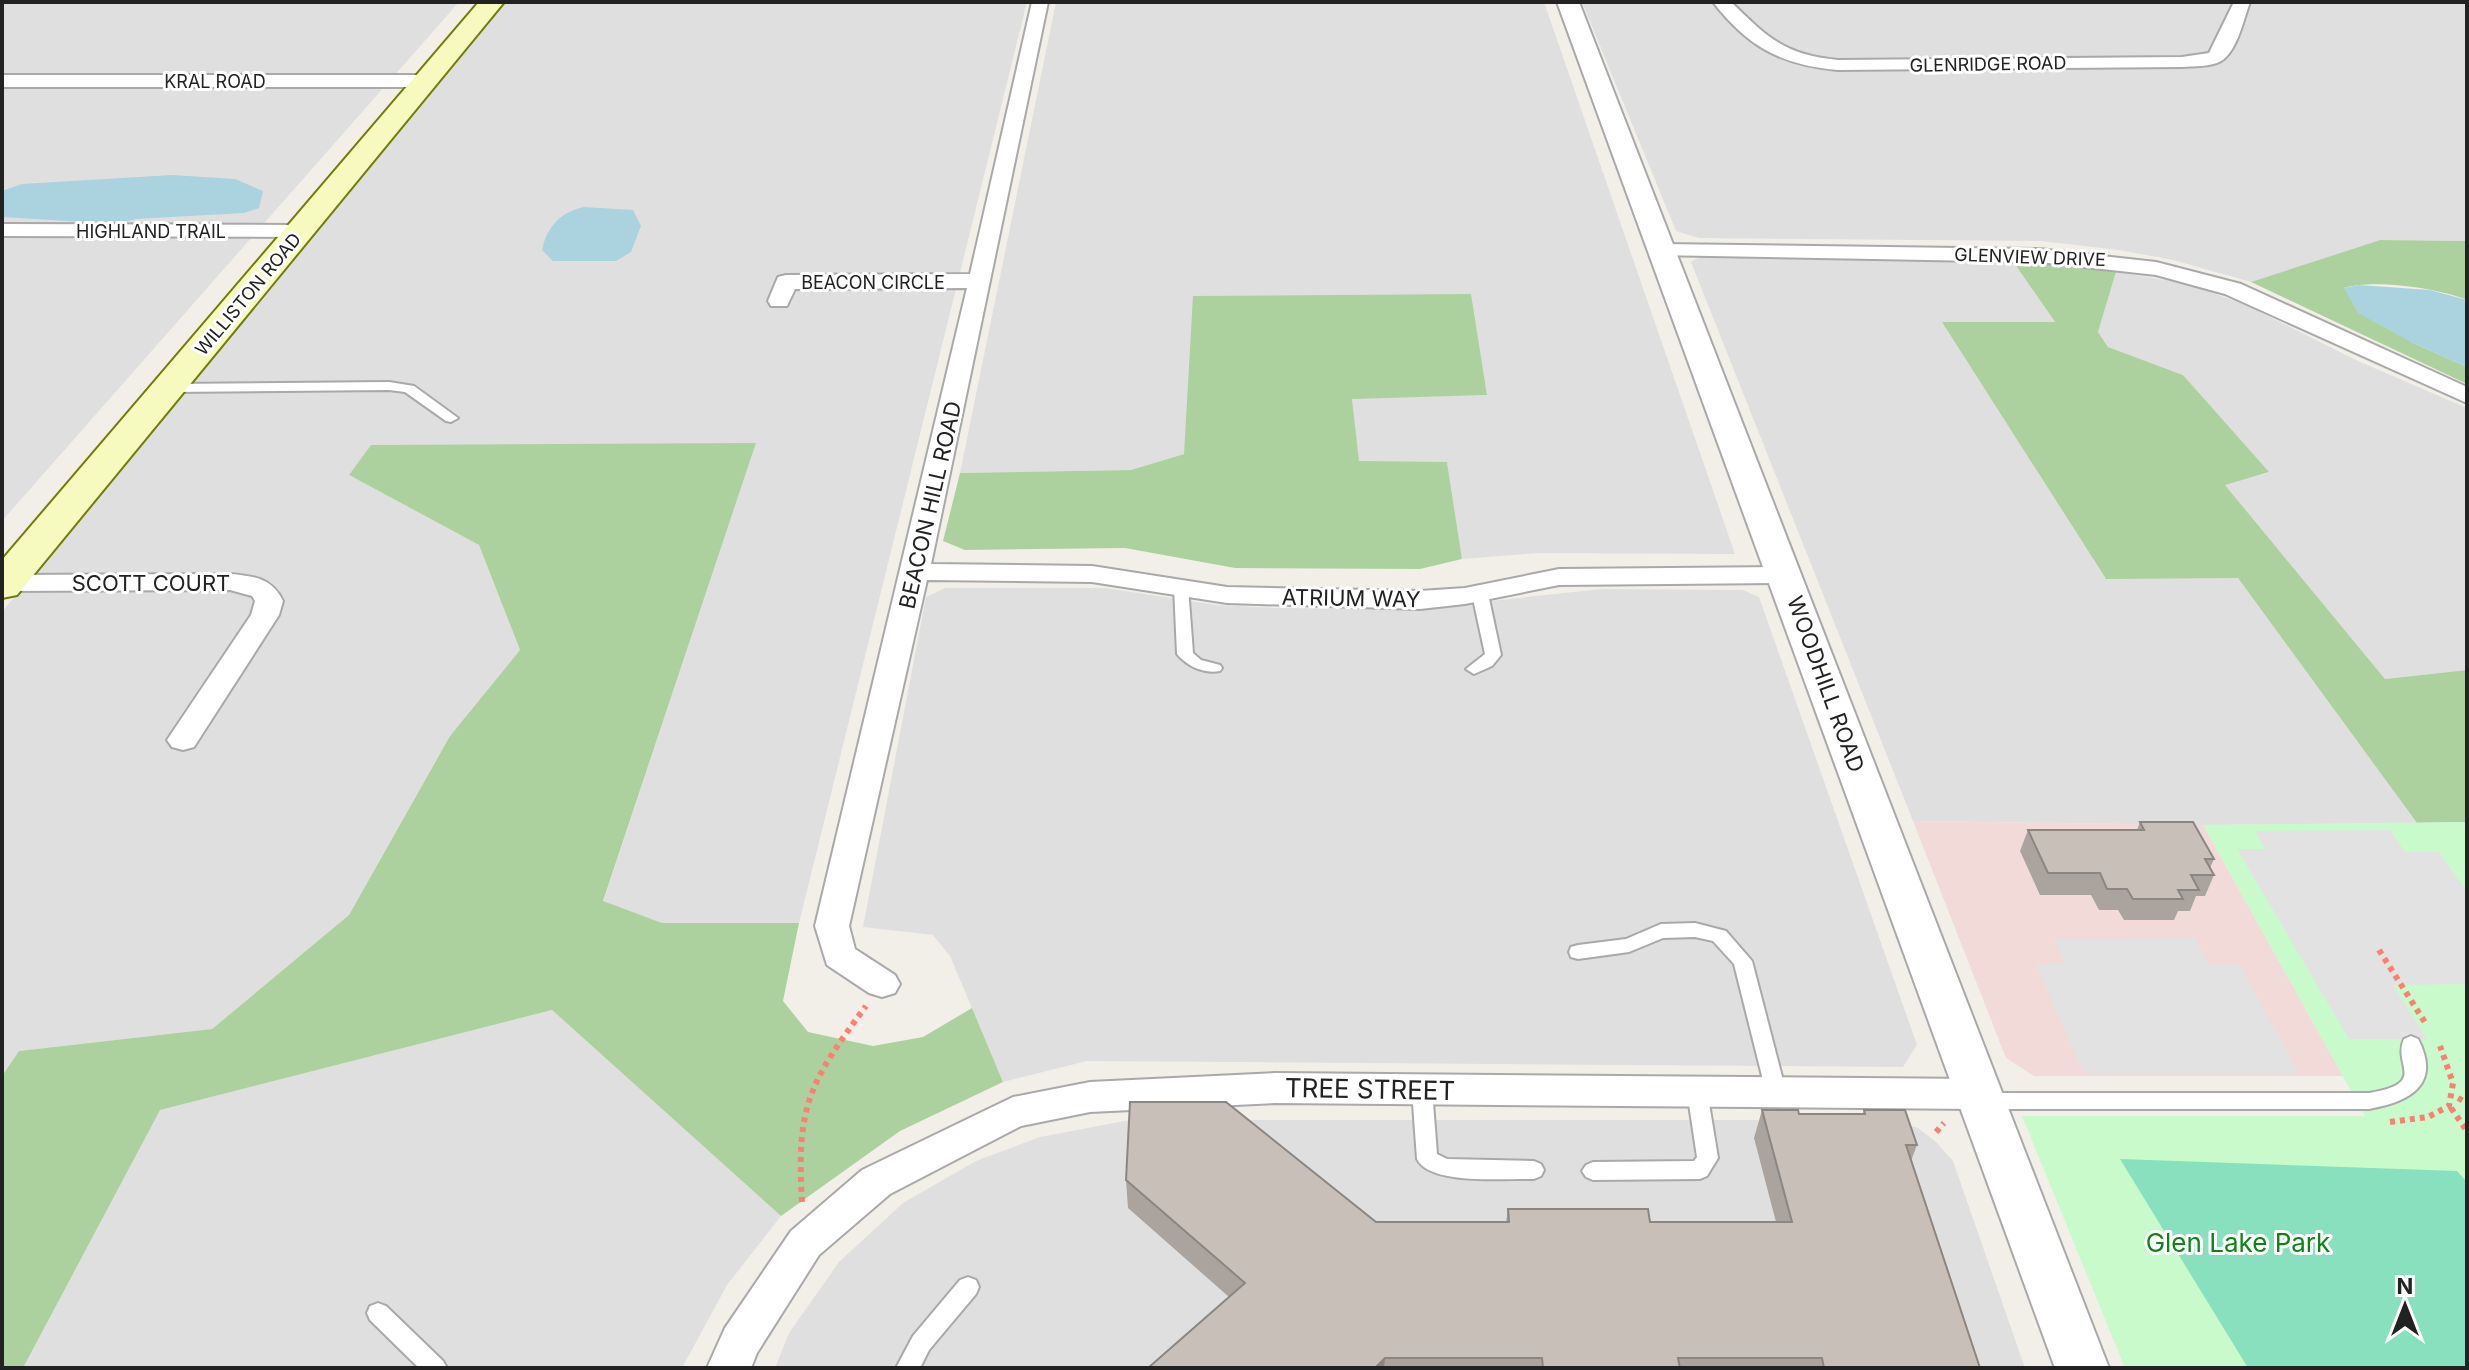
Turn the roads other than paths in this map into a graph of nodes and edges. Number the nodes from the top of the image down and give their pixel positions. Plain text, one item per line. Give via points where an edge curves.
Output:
1 (492, 2) edge
2 (1040, 2) edge
3 (1568, 2) edge
4 (1721, 2) edge
5 (2242, 2) edge
6 (2, 81) edge
7 (428, 81) junction
8 (2, 230) edge
9 (301, 231) junction
10 (1663, 250) junction
11 (979, 281) junction
12 (779, 301) dead end
13 (170, 388) junction
14 (2467, 396) edge
15 (451, 418) dead end
16 (916, 572) junction
17 (1786, 575) junction
18 (3, 584) edge
19 (1181, 587) junction
20 (1480, 594) junction
21 (1214, 668) dead end
22 (1474, 669) dead end
23 (183, 740) dead end
24 (1578, 952) dead end
25 (882, 984) road end
26 (2411, 1044) dead end
27 (1422, 1090) junction
28 (1697, 1091) junction
29 (1776, 1092) junction
30 (1977, 1098) junction
31 (1534, 1170) dead end
32 (1593, 1171) dead end
33 (968, 1287) dead end
34 (378, 1313) dead end
35 (435, 1368) edge
36 (729, 1368) edge
37 (908, 1368) edge
38 (2082, 1368) edge

1 - 7 main road, WILLISTON ROAD
2 - 11 street, BEACON HILL ROAD
3 - 10 street, WOODHILL ROAD
4 - 5 street, GLENRIDGE ROAD via 1774,52 1788,59 1838,65 2198,61 2221,52
6 - 7 street, KRAL ROAD
7 - 9 main road, WILLISTON ROAD
8 - 9 street, HIGHLAND TRAIL
9 - 13 main road, WILLISTON ROAD
10 - 14 street, GLENVIEW DRIVE via 2022,254 2136,263 2233,289
10 - 17 street, WOODHILL ROAD
11 - 12 street, BEACON CIRCLE via 786,282
11 - 16 street, BEACON HILL ROAD
13 - 15 lane via 389,386 409,389
13 - 18 main road, WILLISTON ROAD
16 - 19 street, ATRIUM WAY via 1092,574
16 - 25 street, BEACON HILL ROAD via 832,926 839,956
17 - 20 street, ATRIUM WAY via 1559,577
17 - 30 street, WOODHILL ROAD
18 - 23 street, SCOTT COURT via 230,582 264,591 269,601 265,615
19 - 20 street, ATRIUM WAY via 1304,598 1420,600
19 - 21 lane via 1185,654
20 - 22 lane via 1494,647 1486,663
24 - 29 lane via 1629,945 1661,931 1719,936 1743,961
26 - 30 lane via 2416,1069 2410,1086 2393,1097 2369,1101
27 - 28 street, TREE STREET
27 - 31 lane via 1427,1159 1444,1168
27 - 36 street, TREE STREET via 1185,1091 1090,1097 1013,1112 876,1182 805,1243 740,1342
28 - 29 street, TREE STREET
28 - 32 lane via 1708,1158 1700,1170
29 - 30 street, TREE STREET
30 - 38 street, WOODHILL ROAD
33 - 37 lane via 921,1343
34 - 35 lane

